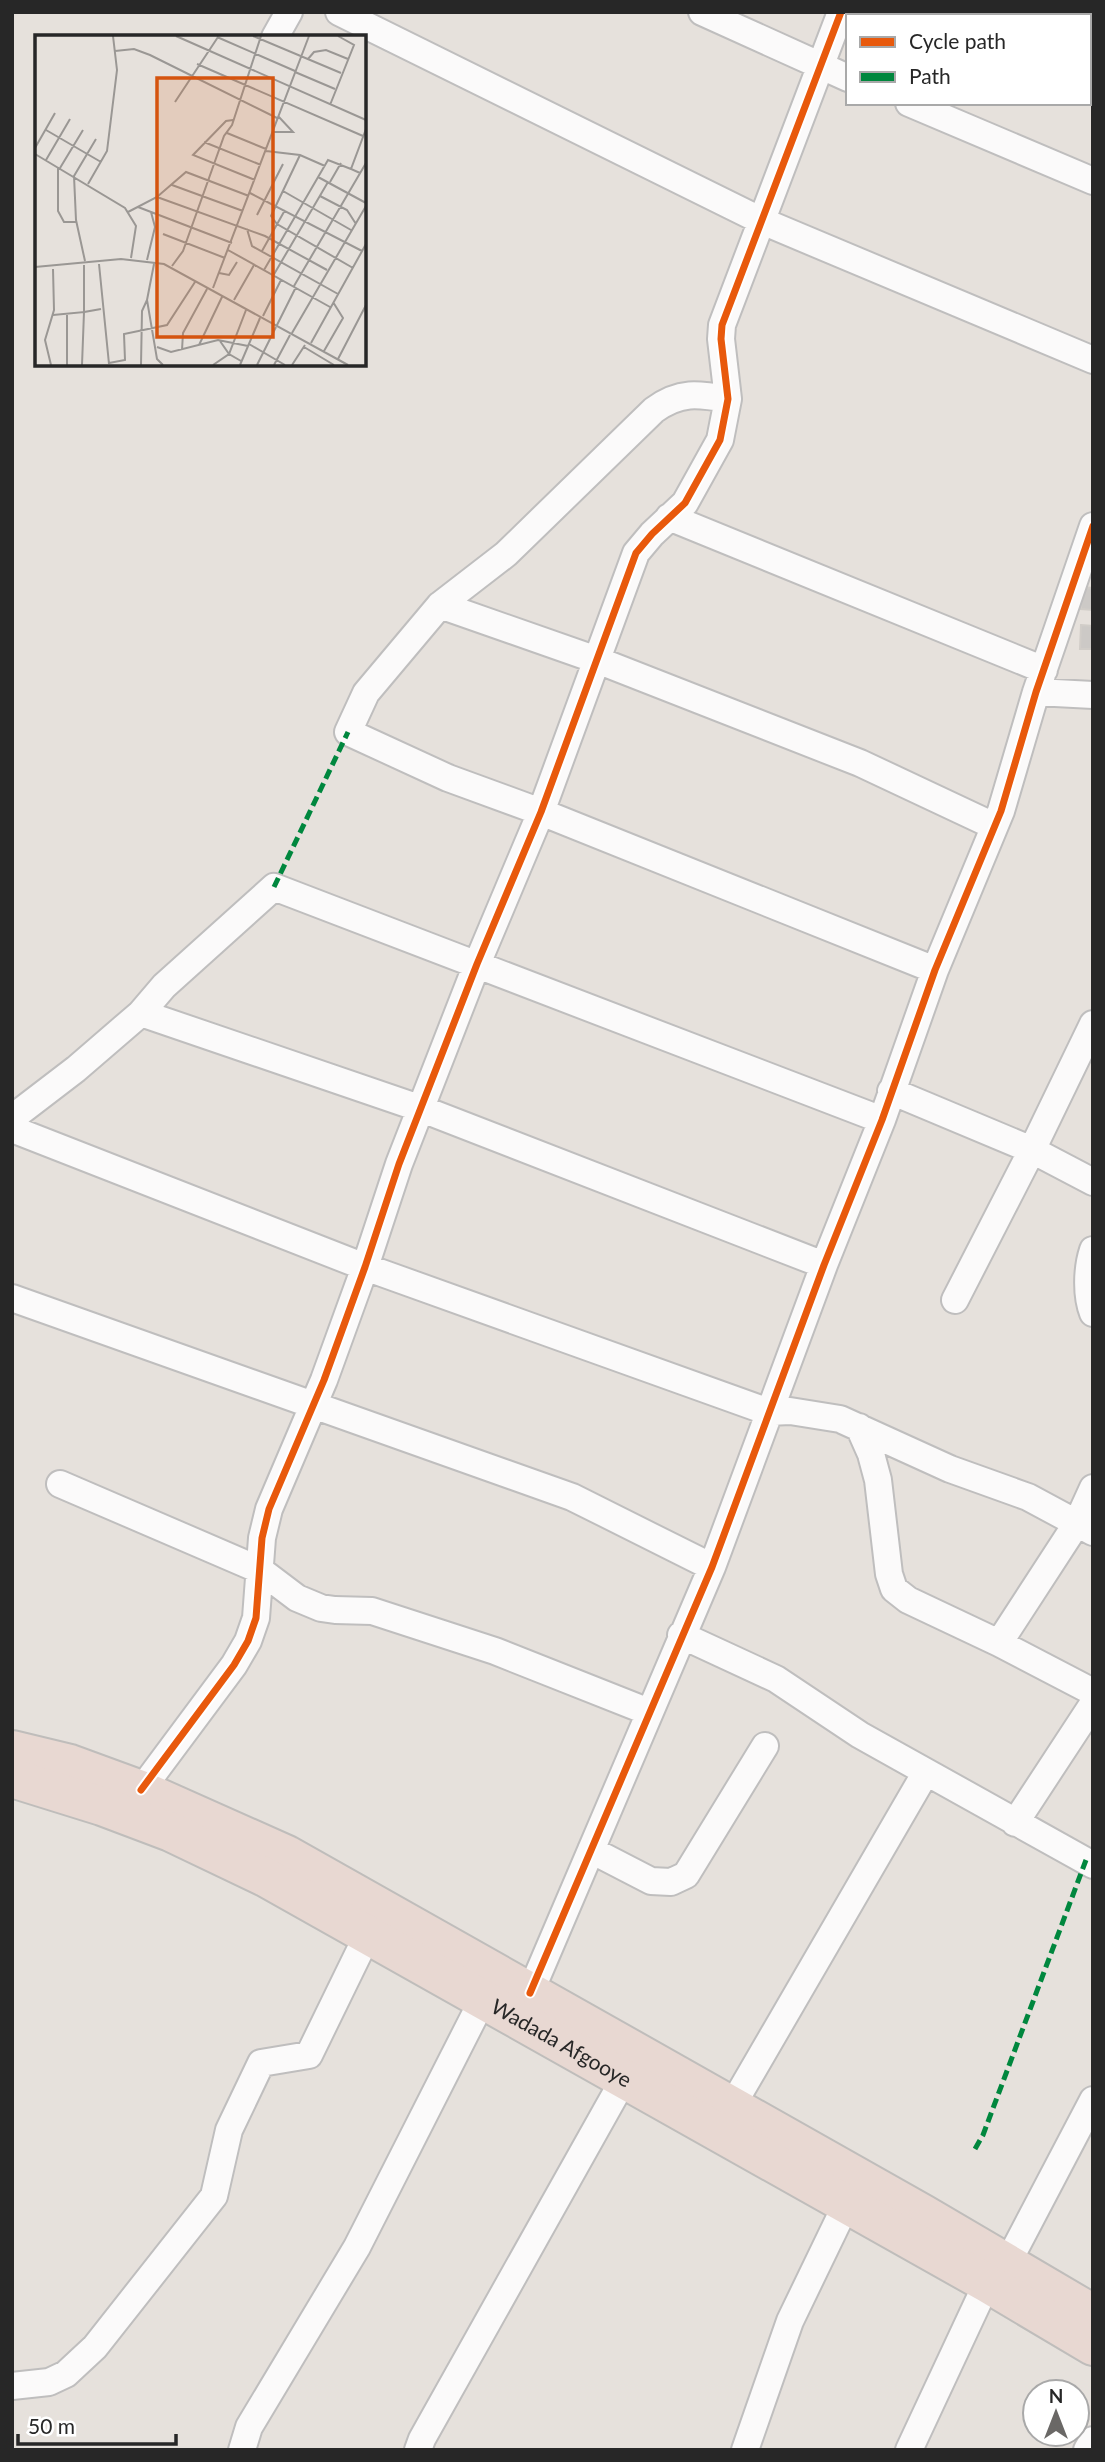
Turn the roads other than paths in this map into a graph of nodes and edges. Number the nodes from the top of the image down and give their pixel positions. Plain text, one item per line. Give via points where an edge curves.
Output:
1 (289, 12) edge
2 (339, 12) edge
3 (702, 12) edge
4 (841, 12) edge
5 (276, 35) edge
6 (821, 66) junction
7 (846, 77) edge
8 (914, 105) edge
9 (1093, 181) edge
10 (762, 220) junction
11 (1093, 360) edge
12 (728, 399) junction
13 (669, 517) junction
14 (1093, 526) edge
15 (440, 605) junction
16 (597, 660) junction
17 (1040, 681) junction
18 (1093, 695) edge
19 (541, 812) junction
20 (994, 826) junction
21 (477, 964) junction
22 (935, 970) junction
23 (141, 1013) junction
24 (1093, 1024) edge
25 (891, 1091) junction
26 (422, 1110) junction
27 (12, 1118) edge
28 (882, 1119) junction
29 (12, 1129) edge
30 (1032, 1150) junction
31 (1093, 1182) edge
32 (1093, 1250) edge
33 (824, 1265) junction
34 (365, 1267) junction
35 (12, 1298) edge
36 (955, 1300) dead end
37 (1093, 1313) edge
38 (314, 1404) junction
39 (769, 1412) junction
40 (859, 1427) junction
41 (60, 1483) dead end
42 (1093, 1488) edge
43 (1085, 1527) edge
44 (712, 1567) junction
45 (260, 1570) junction
46 (681, 1635) junction
47 (999, 1643) junction
48 (1093, 1692) edge
49 (1093, 1704) edge
50 (649, 1712) junction
51 (765, 1746) dead end
52 (12, 1750) edge
53 (926, 1772) junction
54 (12, 1778) edge
55 (141, 1790) junction
56 (1016, 1823) junction
57 (591, 1850) junction
58 (1093, 1865) edge
59 (368, 1934) junction
60 (530, 1993) junction
61 (483, 1999) junction
62 (624, 2079) junction
63 (1093, 2100) edge
64 (732, 2106) junction
65 (846, 2204) junction
66 (997, 2274) junction
67 (1093, 2314) edge
68 (1093, 2346) edge
69 (12, 2386) edge
70 (1093, 2440) edge
71 (242, 2450) edge
72 (418, 2450) edge
73 (745, 2450) edge
74 (909, 2450) edge
75 (1087, 2450) edge

1 - 5 street
2 - 10 street
3 - 6 street
4 - 6 street
6 - 7 street
6 - 10 street
8 - 9 street
10 - 11 street
10 - 12 street via 722,325
12 - 13 street via 713,455 685,503
12 - 15 street via 697,394 669,399 506,554
13 - 16 street via 636,553
13 - 17 street
14 - 17 street
15 - 16 street
15 - 19 street via 366,693 348,732 448,778
16 - 19 street
16 - 20 street via 860,763
17 - 18 street
17 - 20 street
19 - 21 street
19 - 22 street
20 - 22 street
21 - 23 street via 274,887 164,986
21 - 26 street
21 - 28 street
22 - 25 street
23 - 26 street
23 - 27 street
24 - 30 street
25 - 28 street
25 - 30 street
26 - 33 street
26 - 34 street
28 - 33 street
29 - 34 street
30 - 31 street
30 - 36 street
32 - 37 street via 1089,1261
33 - 39 street
34 - 38 street
34 - 39 street
35 - 38 street
38 - 44 street via 572,1497
38 - 45 street via 269,1509
39 - 40 street via 819,1415
39 - 44 street
40 - 43 street via 950,1469 1028,1497
40 - 47 street via 878,1480 894,1589
41 - 45 street
42 - 43 street
43 - 47 street
44 - 46 street
45 - 50 street via 297,1598 321,1608 372,1611 495,1651
45 - 55 street via 256,1618 248,1641
46 - 50 street
46 - 53 street via 776,1679
47 - 48 street
49 - 56 street
50 - 57 street
51 - 57 street via 686,1875 671,1882 651,1881
52 - 55 highway, Wadada Afgooye via 70,1764
53 - 56 street
53 - 64 street
54 - 59 highway, Wadada Afgooye via 171,1832
55 - 60 highway, Wadada Afgooye via 287,1855
56 - 58 street
57 - 60 street
59 - 61 highway, Wadada Afgooye
59 - 69 street via 309,2055 261,2063 229,2130 214,2196 95,2347 66,2374 49,2382
60 - 64 highway, Wadada Afgooye
61 - 62 highway, Wadada Afgooye
61 - 71 street via 357,2247 249,2427
62 - 65 highway, Wadada Afgooye
62 - 72 street
63 - 66 street
64 - 66 highway, Wadada Afgooye
65 - 66 highway, Wadada Afgooye
65 - 73 street via 790,2321
66 - 67 highway, Wadada Afgooye
66 - 68 highway, Wadada Afgooye
66 - 74 street
70 - 75 street

